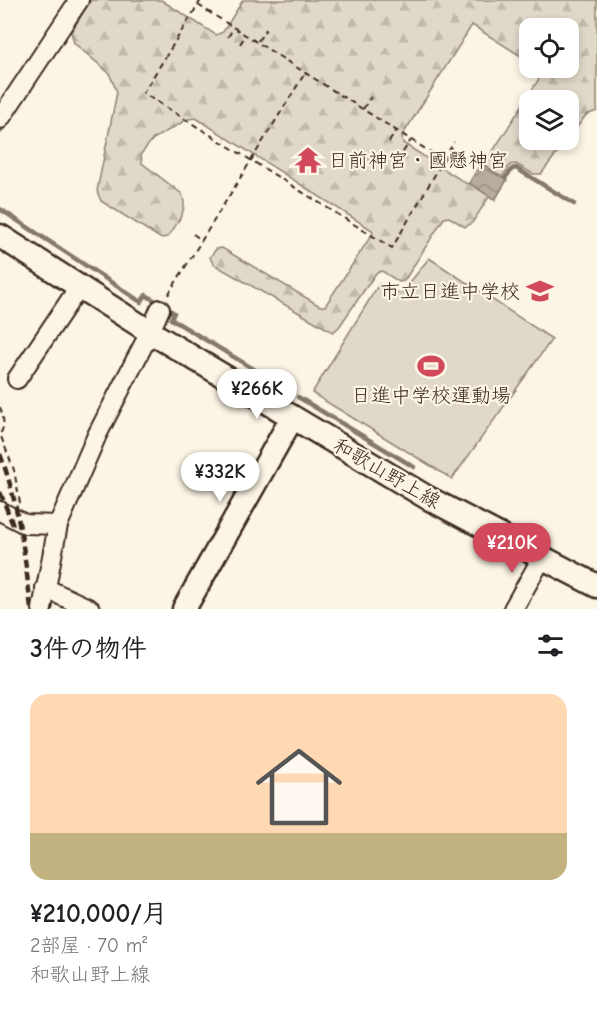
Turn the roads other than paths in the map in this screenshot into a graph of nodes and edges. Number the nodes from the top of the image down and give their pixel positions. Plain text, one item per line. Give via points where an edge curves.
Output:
1 (79, 0) edge
2 (0, 119) edge
3 (0, 236) edge
4 (79, 287) junction
5 (162, 305) road end
6 (150, 332) junction
7 (17, 379) dead end
8 (292, 418) junction
9 (0, 511) edge
10 (58, 525) junction
11 (542, 558) junction
12 (597, 586) edge
13 (45, 588) junction
14 (42, 609) edge
15 (90, 609) edge
16 (184, 609) edge
17 (513, 609) edge

1 - 2 street
3 - 4 main road, 和歌山野上線
4 - 6 main road, 和歌山野上線
4 - 7 street
5 - 6 street
6 - 8 main road, 和歌山野上線
6 - 10 street via 97,435
8 - 11 main road, 和歌山野上線 via 428,498
8 - 16 main road
9 - 10 street via 24,524
10 - 13 street
11 - 12 main road, 和歌山野上線
11 - 17 street
13 - 14 street
13 - 15 street

